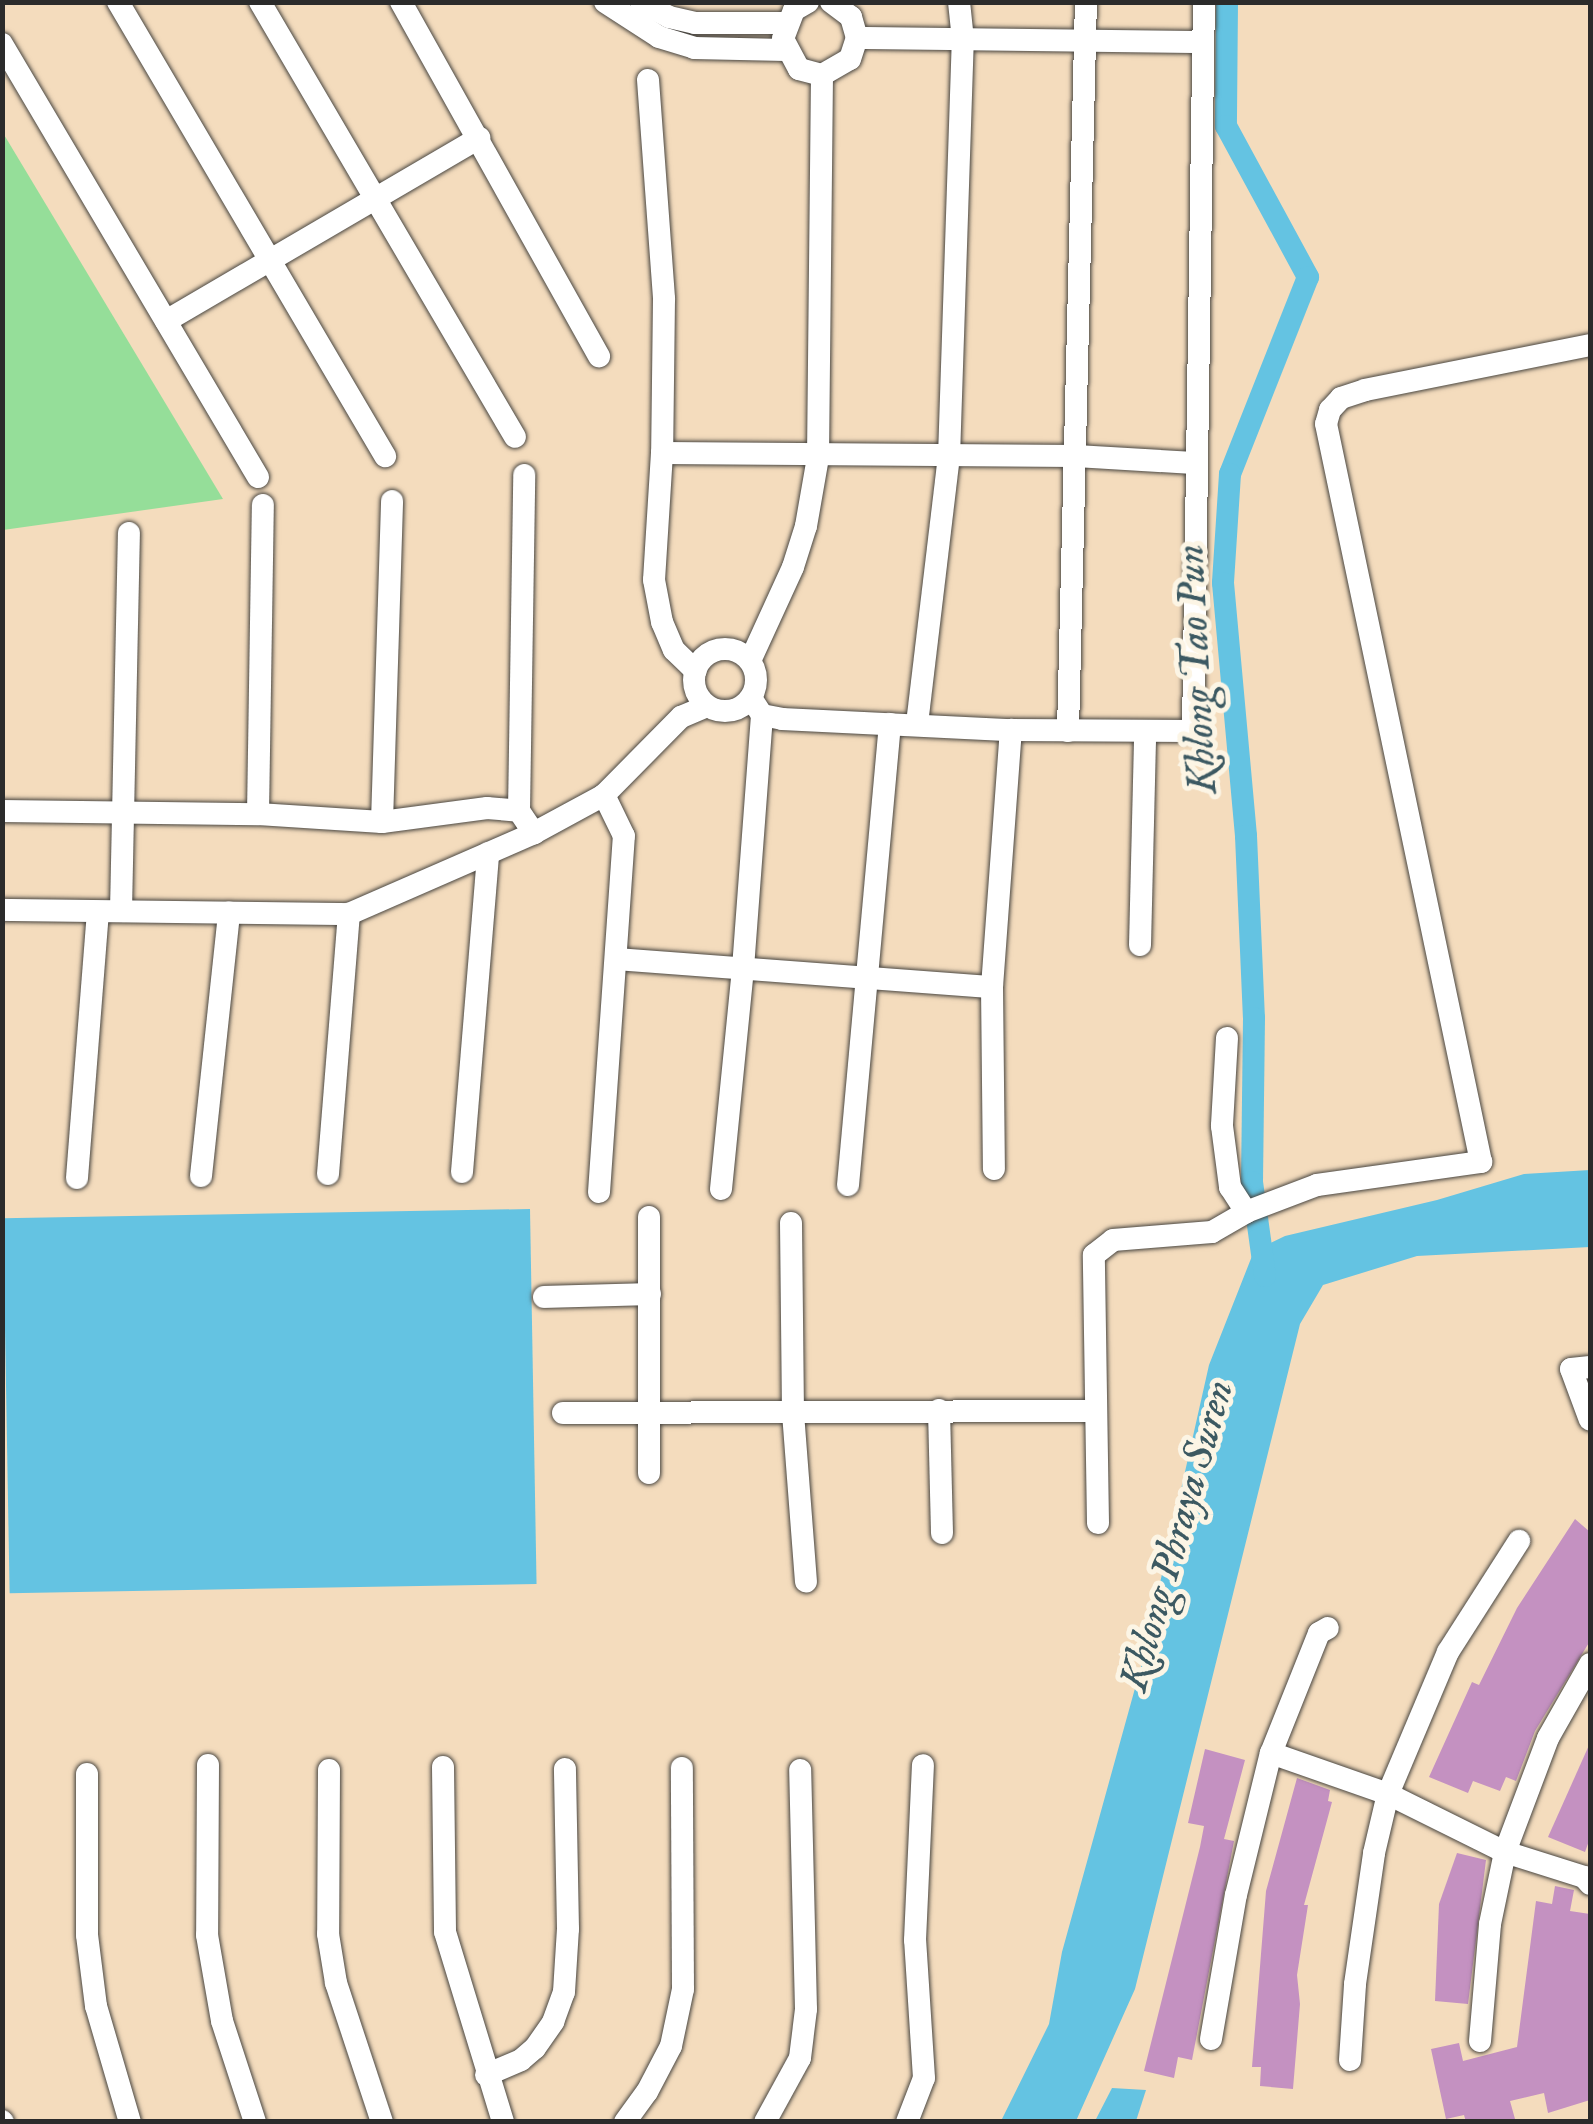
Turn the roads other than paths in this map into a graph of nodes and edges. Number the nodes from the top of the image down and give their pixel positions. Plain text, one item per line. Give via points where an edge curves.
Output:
1 (118, 2) edge
2 (260, 2) edge
3 (401, 2) edge
4 (605, 2) edge
5 (641, 2) edge
6 (808, 2) edge
7 (831, 2) edge
8 (959, 2) edge
9 (1086, 2) edge
10 (1204, 2) edge
11 (695, 13) edge
12 (786, 24) junction
13 (857, 38) junction
14 (963, 40) junction
15 (1082, 40) junction
16 (1204, 42) junction
17 (2, 44) edge
18 (785, 50) junction
19 (822, 74) junction
20 (648, 80) dead end
21 (480, 138) junction
22 (378, 200) junction
23 (270, 261) junction
24 (166, 321) junction
25 (1590, 345) edge
26 (599, 356) dead end
27 (516, 437) dead end
28 (662, 453) junction
29 (385, 456) dead end
30 (1076, 456) junction
31 (818, 457) junction
32 (950, 457) junction
33 (1194, 462) junction
34 (524, 475) dead end
35 (258, 477) dead end
36 (392, 501) dead end
37 (263, 505) dead end
38 (130, 533) dead end
39 (750, 661) junction
40 (696, 671) junction
41 (707, 706) junction
42 (756, 706) junction
43 (890, 724) junction
44 (917, 724) junction
45 (1010, 730) junction
46 (1068, 731) junction
47 (1146, 733) junction
48 (604, 795) junction
49 (2, 811) edge
50 (519, 811) junction
51 (258, 814) junction
52 (122, 816) junction
53 (382, 822) junction
54 (534, 833) junction
55 (488, 853) junction
56 (2, 910) edge
57 (110, 911) junction
58 (229, 912) junction
59 (349, 914) junction
60 (1140, 945) dead end
61 (617, 958) junction
62 (744, 968) junction
63 (869, 978) junction
64 (992, 987) junction
65 (1227, 1038) dead end
66 (994, 1169) dead end
67 (462, 1172) dead end
68 (328, 1174) dead end
69 (200, 1176) dead end
70 (77, 1178) dead end
71 (848, 1185) dead end
72 (721, 1188) dead end
73 (599, 1192) dead end
74 (1256, 1208) junction
75 (650, 1217) dead end
76 (791, 1222) dead end
77 (650, 1294) junction
78 (544, 1297) dead end
79 (1590, 1367) edge
80 (939, 1410) junction
81 (563, 1412) dead end
82 (648, 1412) junction
83 (1094, 1412) junction
84 (793, 1413) junction
85 (1590, 1420) edge
86 (649, 1473) dead end
87 (1098, 1523) dead end
88 (942, 1533) dead end
89 (1519, 1540) dead end
90 (806, 1581) dead end
91 (1328, 1628) dead end
92 (1590, 1664) edge
93 (1270, 1754) junction
94 (208, 1765) dead end
95 (923, 1765) dead end
96 (443, 1767) dead end
97 (682, 1768) dead end
98 (564, 1769) dead end
99 (329, 1770) dead end
100 (800, 1770) dead end
101 (87, 1774) dead end
102 (1388, 1794) junction
103 (1505, 1852) junction
104 (1588, 1879) edge
105 (1211, 2039) dead end
106 (1480, 2040) dead end
107 (1350, 2060) dead end
108 (486, 2075) junction
109 (130, 2122) edge
110 (255, 2122) edge
111 (382, 2122) edge
112 (503, 2122) edge
113 (625, 2122) edge
114 (766, 2122) edge
115 (908, 2122) edge

1 - 23 street
2 - 22 street
3 - 21 street
4 - 18 street via 659,38 694,48
5 - 11 street
6 - 12 street
7 - 13 street via 851,17
8 - 14 street
9 - 15 street
10 - 16 street
11 - 12 street
12 - 18 street
13 - 14 street
13 - 19 street via 843,67
14 - 15 street
14 - 32 street
15 - 16 street
15 - 30 street
16 - 33 street
17 - 24 street
18 - 19 street via 799,69
19 - 31 street
20 - 28 street via 664,299
21 - 22 street
21 - 26 street
22 - 23 street
22 - 27 street
23 - 24 street
23 - 29 street
24 - 35 street
25 - 74 street via 1365,390 1340,398 1330,410 1326,424 1481,1162 1317,1185
28 - 31 street
28 - 40 street via 654,580 674,650
30 - 32 street
30 - 33 street
30 - 46 street
31 - 32 street
31 - 39 street via 806,526
32 - 44 street
33 - 47 street via 1193,731
34 - 50 street
36 - 53 street
37 - 51 street
38 - 52 street
39 - 40 street via 734,650 715,650
39 - 42 street
40 - 41 street via 696,690
41 - 42 street
41 - 48 street via 681,717
42 - 43 street
42 - 62 street
43 - 44 street
43 - 63 street
44 - 45 street
45 - 46 street
45 - 64 street
46 - 47 street
47 - 60 street
48 - 54 street
48 - 61 street via 624,836
49 - 52 street
50 - 53 street via 487,808
50 - 54 street
51 - 52 street
51 - 53 street
52 - 57 street
54 - 55 street
55 - 59 street
55 - 67 street
56 - 57 street
57 - 58 street
57 - 70 street
58 - 59 street
58 - 69 street
59 - 68 street
61 - 62 street
61 - 73 street
62 - 63 street
62 - 72 street
63 - 64 street
63 - 71 street
64 - 66 street
65 - 74 street via 1222,1126 1230,1186
74 - 83 street via 1212,1232 1112,1240 1094,1256
75 - 77 street
76 - 84 street
77 - 78 street
77 - 82 street
79 - 85 street via 1572,1369
80 - 83 street
80 - 84 street
80 - 88 street
81 - 82 street
82 - 84 street
82 - 86 street
83 - 87 street
84 - 90 street
89 - 102 street via 1448,1652
91 - 93 street via 1319,1632
92 - 103 street via 1548,1738
93 - 102 street
93 - 105 street
94 - 110 street via 207,1935 222,2022
95 - 115 street via 914,1940 924,2078
96 - 108 street via 445,1932
97 - 113 street via 683,1989 670,2046
98 - 108 street via 564,1992 535,2048
99 - 111 street via 328,1934 336,1983
100 - 114 street via 806,2008 800,2058
101 - 109 street via 87,1935 96,2006
102 - 103 street
102 - 107 street via 1371,1872
103 - 104 street
103 - 106 street via 1490,1924
108 - 112 street

